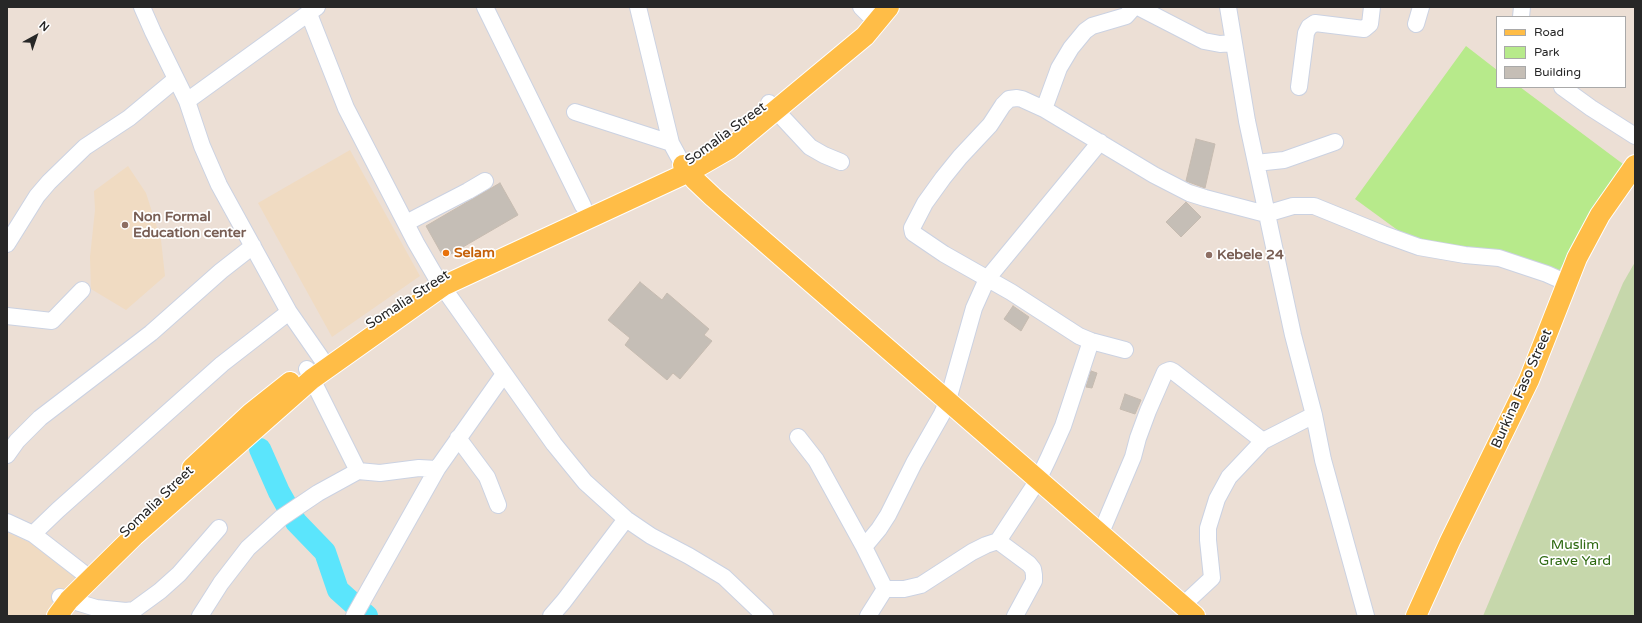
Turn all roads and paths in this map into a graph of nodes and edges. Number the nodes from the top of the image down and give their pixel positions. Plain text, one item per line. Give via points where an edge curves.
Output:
1 (142, 7) edge
2 (485, 7) edge
3 (638, 7) edge
4 (890, 7) edge
5 (1134, 7) edge
6 (1138, 7) edge
7 (1228, 7) edge
8 (1372, 7) edge
9 (1421, 7) edge
10 (868, 9) edge
11 (313, 10) edge
12 (1416, 24) dead end
13 (1234, 43) junction
14 (176, 79) junction
15 (1299, 87) dead end
16 (1563, 88) edge
17 (187, 101) junction
18 (773, 107) junction
19 (1044, 109) junction
20 (575, 112) dead end
21 (1635, 136) edge
22 (1100, 142) junction
23 (1335, 142) dead end
24 (671, 143) junction
25 (841, 162) dead end
26 (1256, 163) junction
27 (1635, 165) edge
28 (686, 169) junction
29 (484, 181) dead end
30 (583, 206) junction
31 (1266, 214) junction
32 (406, 223) junction
33 (7, 244) edge
34 (253, 246) junction
35 (987, 279) junction
36 (440, 282) junction
37 (1567, 283) junction
38 (82, 290) dead end
39 (289, 312) junction
40 (7, 316) edge
41 (1091, 341) junction
42 (1125, 350) dead end
43 (313, 369) junction
44 (504, 374) junction
45 (948, 400) junction
46 (1314, 416) junction
47 (798, 437) dead end
48 (458, 438) junction
49 (1263, 442) junction
50 (7, 455) edge
51 (437, 469) junction
52 (358, 471) junction
53 (1038, 480) junction
54 (498, 505) dead end
55 (626, 519) junction
56 (7, 522) edge
57 (219, 528) dead end
58 (34, 534) junction
59 (1100, 535) junction
60 (998, 541) junction
61 (864, 547) junction
62 (82, 572) junction
63 (885, 589) junction
64 (65, 598) junction
65 (1189, 611) edge
66 (357, 612) edge
67 (44, 616) edge
68 (57, 616) edge
69 (200, 616) edge
70 (551, 616) edge
71 (765, 616) edge
72 (868, 616) edge
73 (1015, 616) edge
74 (1366, 616) edge
75 (1416, 616) edge

1 - 14 street
2 - 30 street
3 - 24 street
4 - 18 main road via 865,36
5 - 19 street via 1126,16 1092,26 1085,31 1059,68
6 - 13 street via 1204,41
7 - 13 street
8 - 15 street via 1370,24 1364,29 1315,23 1309,27 1306,32
9 - 12 street
10 - 18 main road, Somalia Street via 835,47
11 - 17 street
11 - 32 street via 346,108
13 - 26 street
14 - 17 street
14 - 33 street via 128,118 85,147 37,196
16 - 21 street
17 - 34 street via 202,146 219,185
18 - 25 street via 810,147
18 - 28 main road, Somalia Street via 734,131
19 - 22 street
19 - 35 street via 1017,98 1006,102 990,125 943,178 912,229 914,234
20 - 24 street
22 - 31 street via 1189,193
22 - 35 street
23 - 26 street via 1284,160
24 - 28 street
26 - 31 street
27 - 37 main road, Burkina Faso Street via 1600,215
28 - 30 main road, Somalia Street via 656,174
28 - 36 main road
28 - 45 main road via 719,202
29 - 32 street
30 - 36 main road, Somalia Street via 502,244
31 - 37 street via 1293,206 1314,206 1419,247 1499,258
31 - 46 street
32 - 36 street
34 - 39 street
34 - 50 street via 220,271 151,333 40,418
35 - 41 street
35 - 45 street via 974,308
36 - 43 main road, Somalia Street
36 - 44 street
37 - 75 main road, Burkina Faso Street via 1529,380
38 - 40 street via 52,321
39 - 43 street
39 - 58 street via 222,364
41 - 42 street
41 - 53 street via 1063,426
43 - 52 street
43 - 62 main road, Somalia Street via 225,437
43 - 64 main road
44 - 48 street
44 - 55 street via 574,469 596,494
45 - 53 main road
45 - 61 street via 888,515
46 - 49 street
46 - 74 street via 1323,460
47 - 61 street via 816,460
48 - 51 street
48 - 54 street via 487,477
49 - 59 street via 1174,372 1165,372
49 - 65 street via 1238,466 1217,499 1208,528 1212,578
51 - 52 street via 419,468 380,473
51 - 66 street
52 - 69 street via 286,514 248,548
53 - 59 main road
53 - 60 street
55 - 70 street
55 - 71 street via 651,536 720,574
56 - 58 street
57 - 64 street via 179,574 134,610 96,608
58 - 62 street
59 - 65 main road
60 - 63 street via 972,552 921,585 904,589
60 - 73 street via 1029,564 1034,575 1034,580
61 - 63 street
62 - 64 main road, Somalia Street
63 - 72 street
64 - 67 main road, Somalia Street
64 - 68 main road

